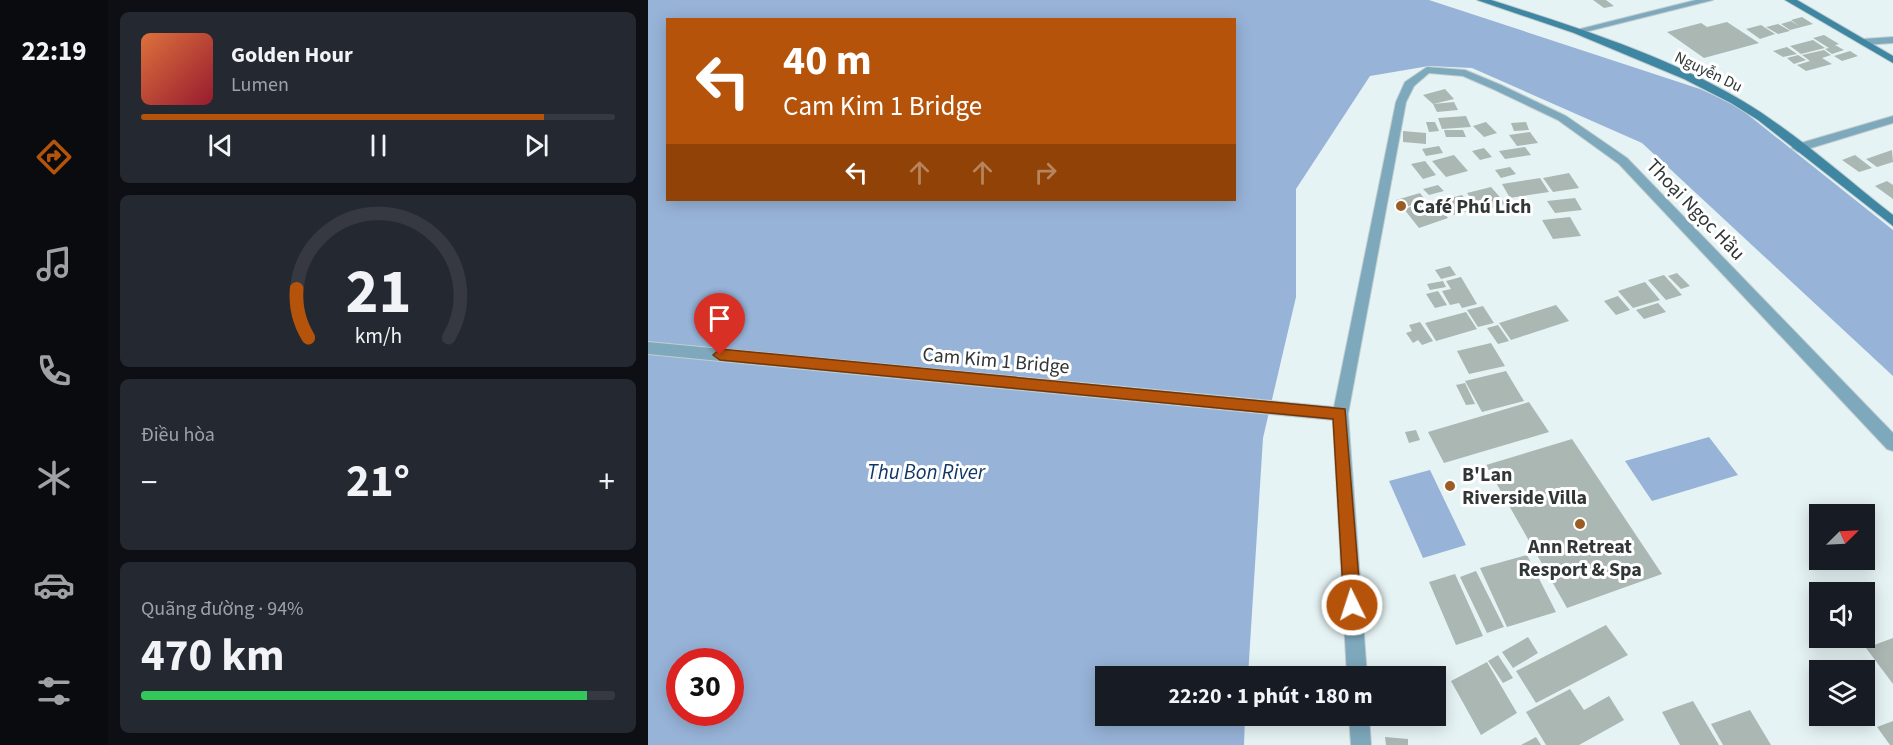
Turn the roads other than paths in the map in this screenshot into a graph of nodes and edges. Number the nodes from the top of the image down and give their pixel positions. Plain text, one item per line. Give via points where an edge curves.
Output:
1 (1482, 0) edge
2 (1708, 0) edge
3 (1790, 0) edge
4 (1577, 31) junction
5 (1893, 40) edge
6 (1863, 42) junction
7 (1893, 60) edge
8 (1893, 119) edge
9 (1798, 147) junction
10 (1893, 222) edge
11 (648, 348) edge
12 (1340, 414) junction
13 (1893, 444) edge
14 (1356, 666) edge
15 (1360, 726) edge
16 (1361, 745) edge

1 - 4 street, Nguyễn Du
2 - 4 street
3 - 6 street
4 - 9 street, Nguyễn Du via 1688,77 1734,101
5 - 6 street
6 - 7 street
8 - 9 street
9 - 10 street, Nguyễn Du
11 - 12 street, Cam Kim 1 Bridge
12 - 13 street, Thoại Ngọc Hầu via 1401,102 1409,84 1427,70 1465,73 1497,87 1562,118 1623,161
12 - 14 street
15 - 16 street

